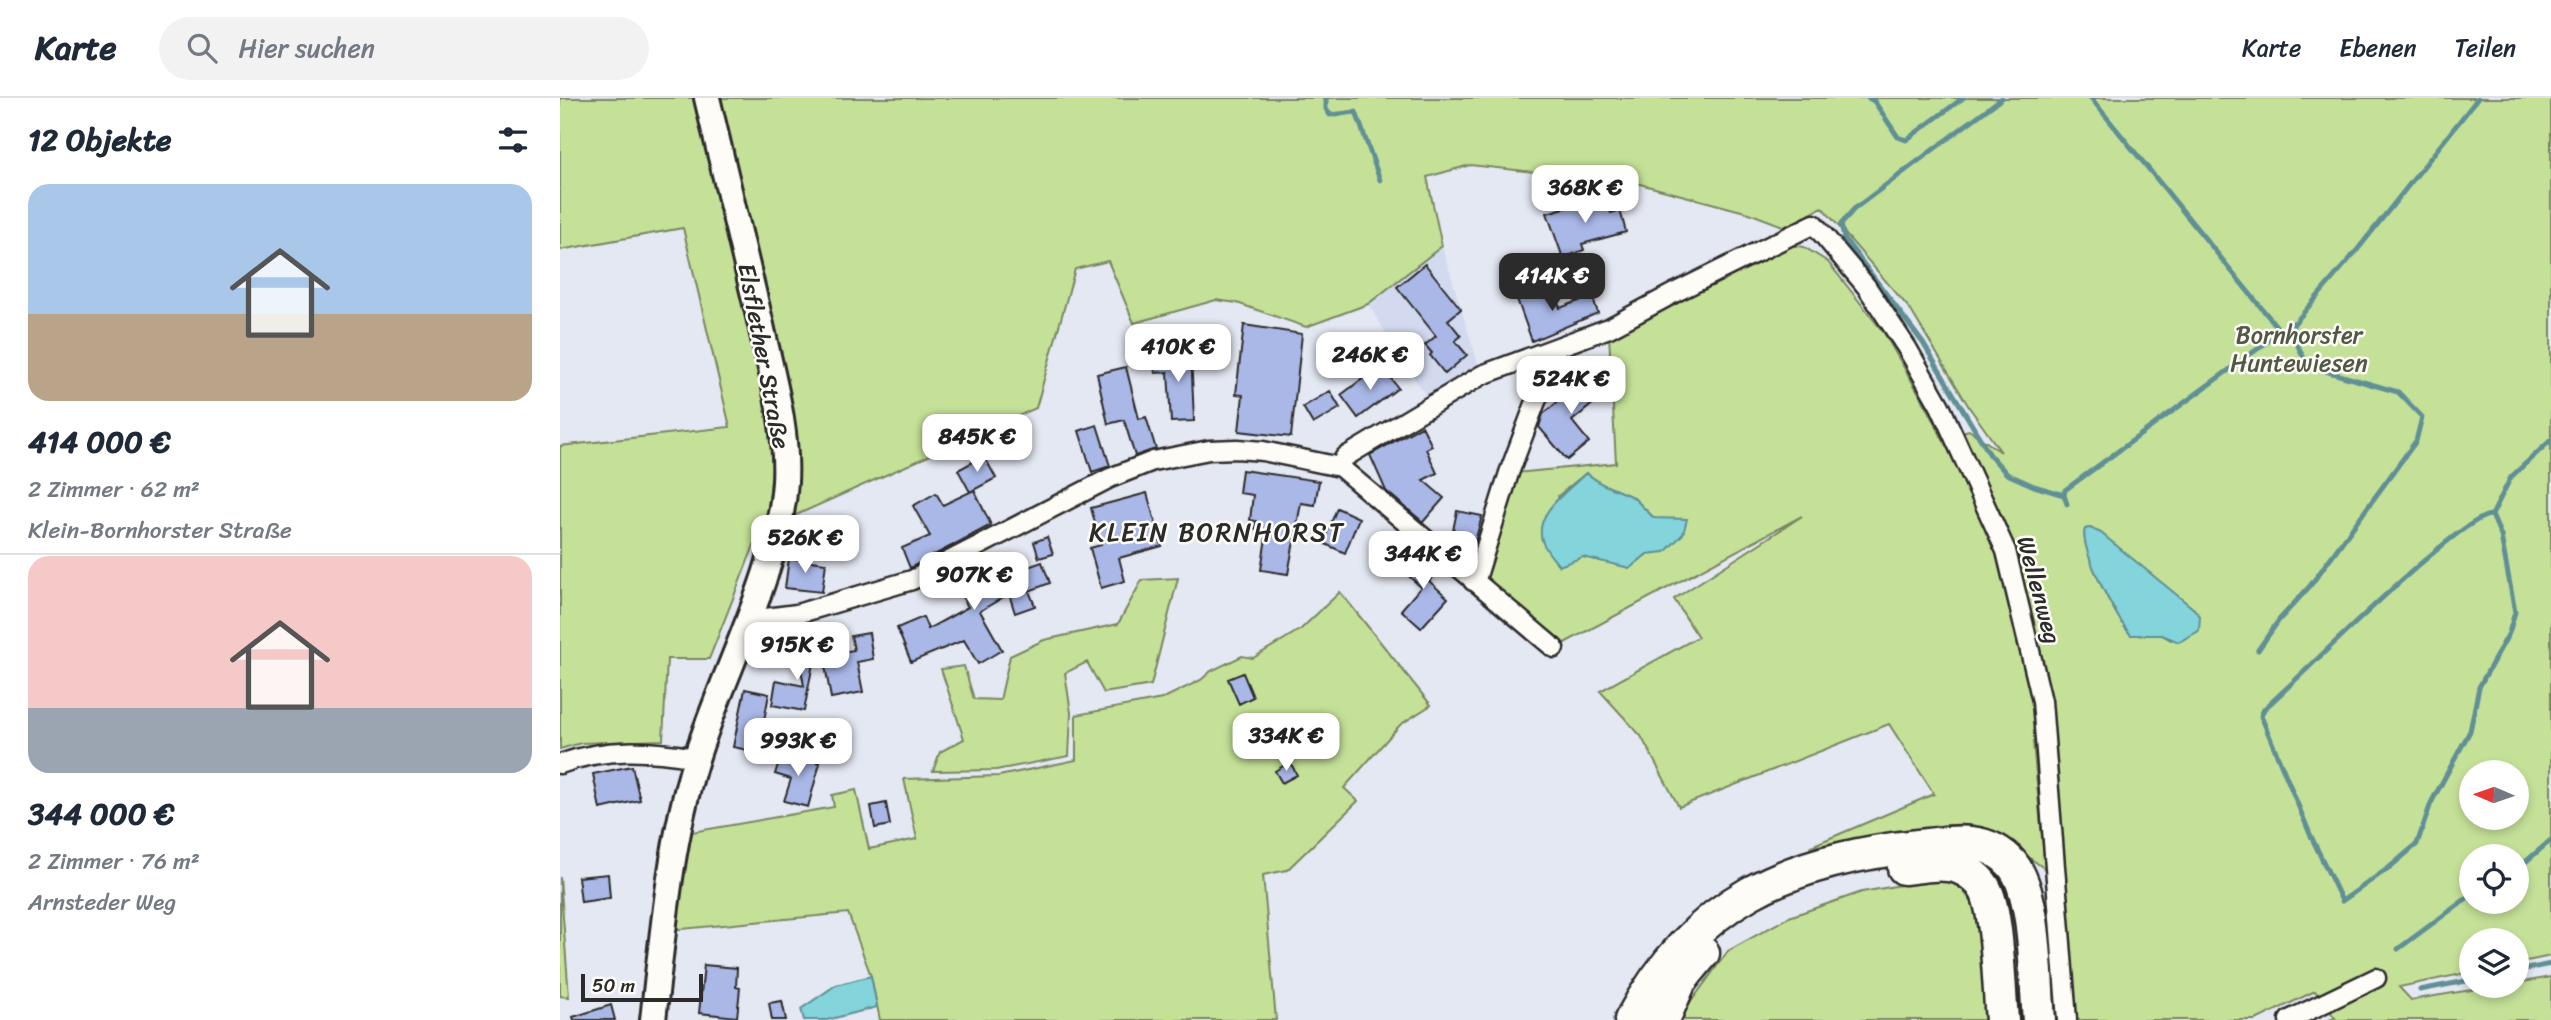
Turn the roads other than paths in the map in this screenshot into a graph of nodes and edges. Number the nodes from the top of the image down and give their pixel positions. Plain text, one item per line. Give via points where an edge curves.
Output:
1 (707, 98) edge
2 (1538, 355) junction
3 (1340, 467) junction
4 (1473, 581) junction
5 (749, 614) junction
6 (1554, 648) dead end
7 (696, 758) junction
8 (560, 764) edge
9 (2376, 978) dead end
10 (653, 1020) edge
11 (1631, 1020) edge
12 (1663, 1020) edge
13 (2002, 1020) edge
14 (2039, 1020) edge
15 (2067, 1020) edge
16 (2289, 1020) edge

1 - 5 main road, Elsflether Straße via 784,443 781,509
2 - 3 street via 1457,390 1345,457
2 - 4 street via 1542,378 1538,396
2 - 15 street, Wellenweg via 1609,328 1814,224 1866,286 1940,406 2006,551 2042,701
3 - 4 street
3 - 5 street via 1237,449 1153,461 1110,478 912,580 797,614 766,618
4 - 6 street
5 - 7 main road, Elsflether Straße
7 - 8 street via 642,750 583,755
7 - 10 main road, Elsflether Straße via 678,826
9 - 16 street
11 - 14 highway via 1659,974 1688,939 1749,893 1825,861 1958,842 1993,848 2023,881
12 - 13 highway via 1680,981 1698,958 1753,914 1828,880 1933,864 1965,871 1986,892

